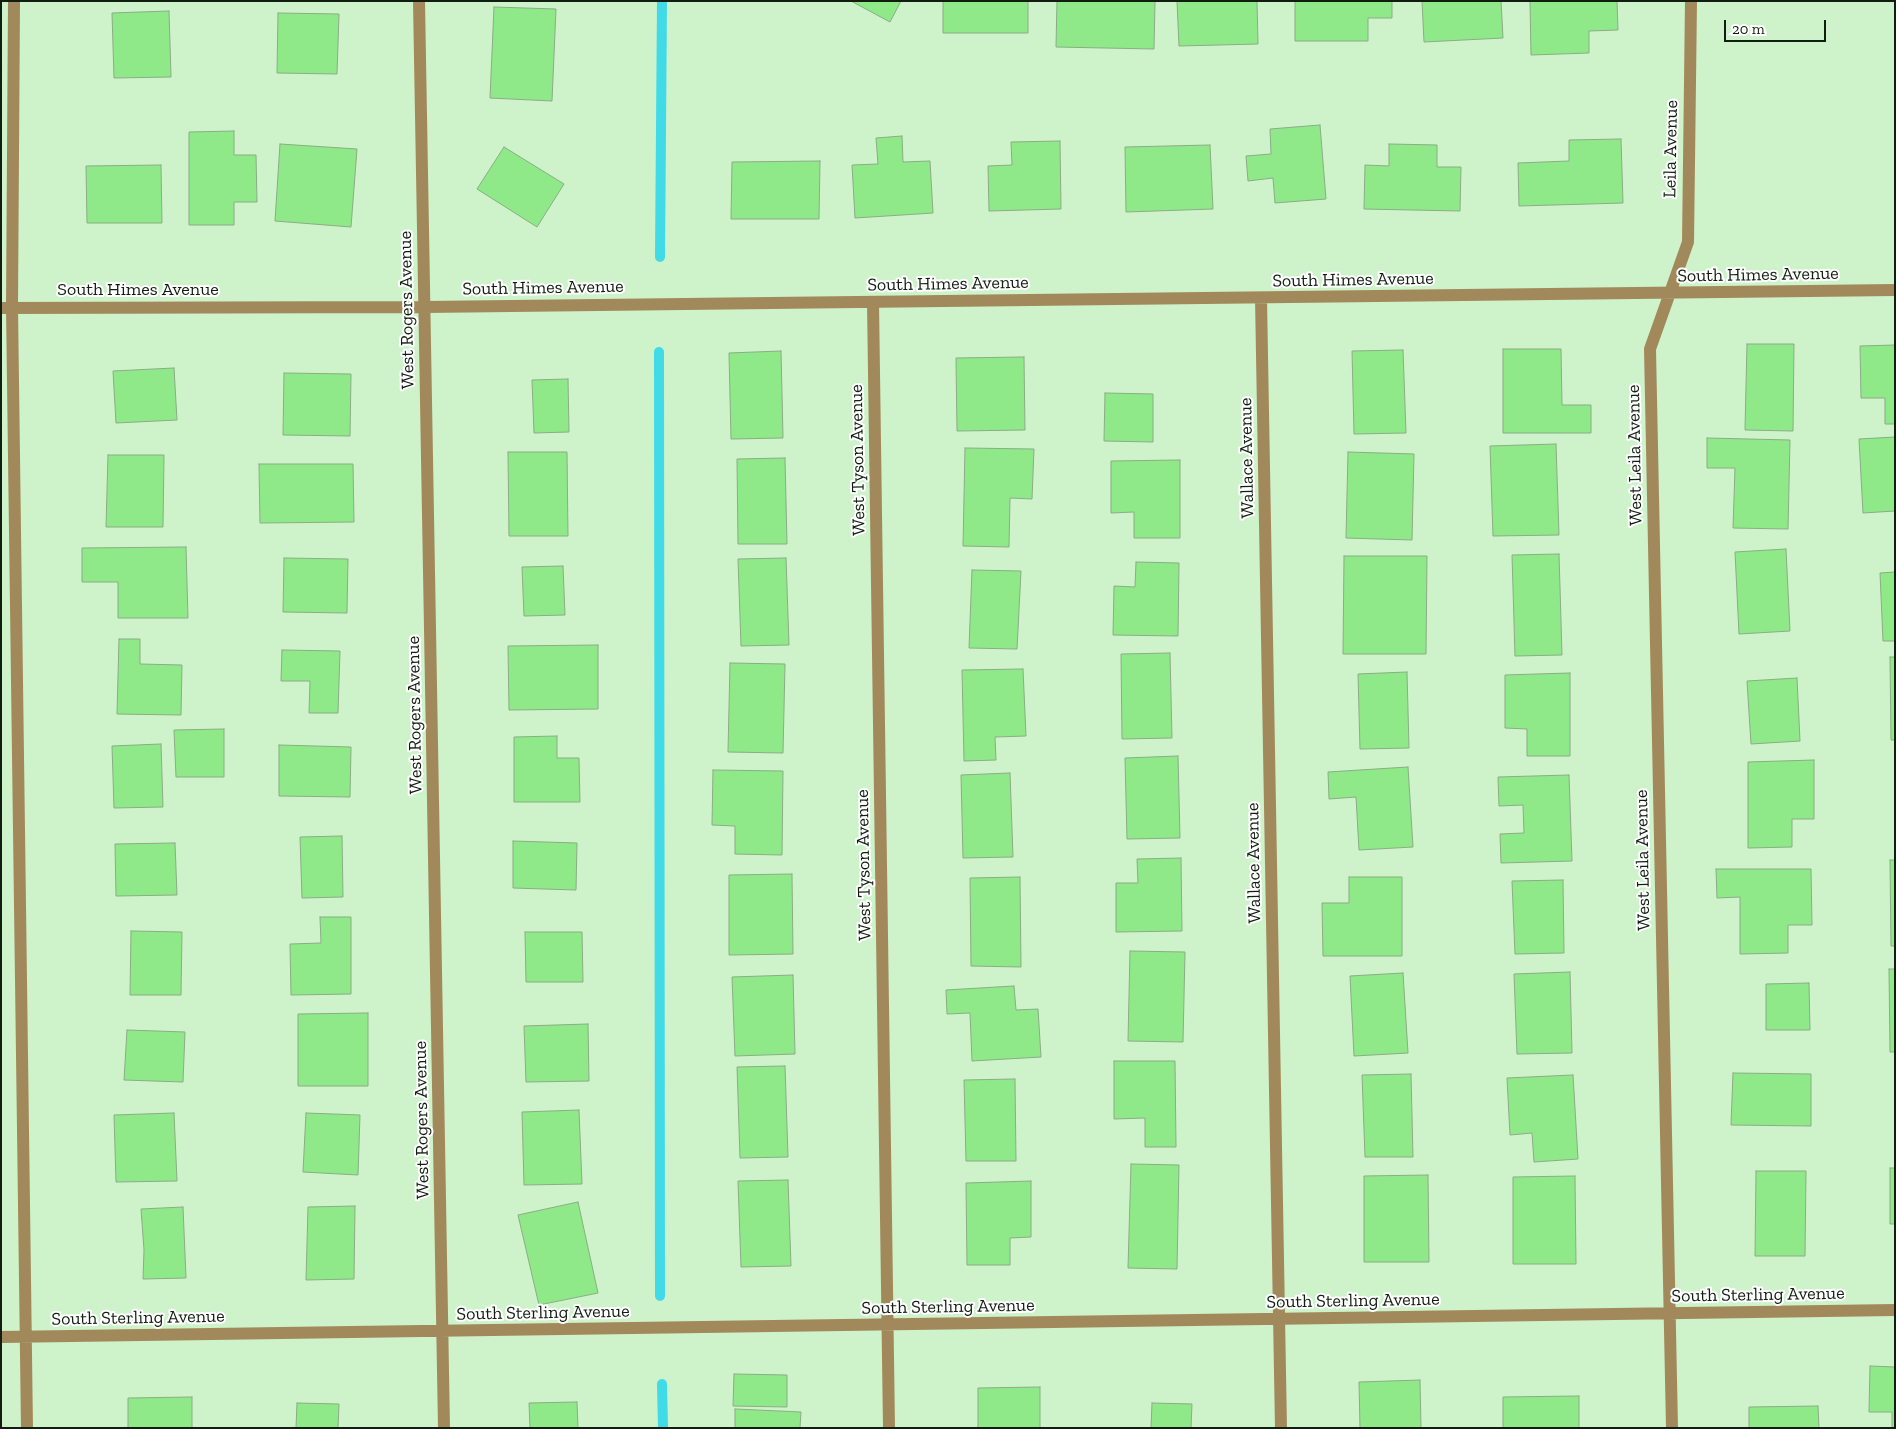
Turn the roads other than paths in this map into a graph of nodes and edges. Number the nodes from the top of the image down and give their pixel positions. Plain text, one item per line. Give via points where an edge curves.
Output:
1 (14, 1) edge
2 (419, 1) edge
3 (1691, 1) edge
4 (1895, 290) edge
5 (1670, 294) junction
6 (1261, 298) junction
7 (873, 302) junction
8 (425, 307) junction
9 (6, 308) edge
10 (1895, 1310) edge
11 (1670, 1314) junction
12 (1280, 1319) junction
13 (889, 1325) junction
14 (444, 1332) junction
15 (1, 1337) edge
16 (24, 1337) junction
17 (26, 1428) edge
18 (444, 1428) edge
19 (890, 1428) edge
20 (1281, 1428) edge
21 (1672, 1428) edge

1 - 9 street
2 - 8 street, West Rogers Avenue
3 - 5 street, Leila Avenue via 1688,242
4 - 5 street, South Himes Avenue
5 - 6 street, South Himes Avenue
5 - 11 street, West Leila Avenue via 1650,349
6 - 7 street, South Himes Avenue
6 - 12 street, Wallace Avenue
7 - 8 street, South Himes Avenue
7 - 13 street, West Tyson Avenue
8 - 9 street, South Himes Avenue
8 - 14 street, West Rogers Avenue
9 - 16 street
10 - 11 street, South Sterling Avenue
11 - 12 street, South Sterling Avenue
11 - 21 street, West Leila Avenue
12 - 13 street, South Sterling Avenue
12 - 20 street, Wallace Avenue
13 - 14 street, South Sterling Avenue
13 - 19 street, West Tyson Avenue
14 - 16 street, South Sterling Avenue
14 - 18 street, West Rogers Avenue
15 - 16 street, South Sterling Avenue
16 - 17 street

